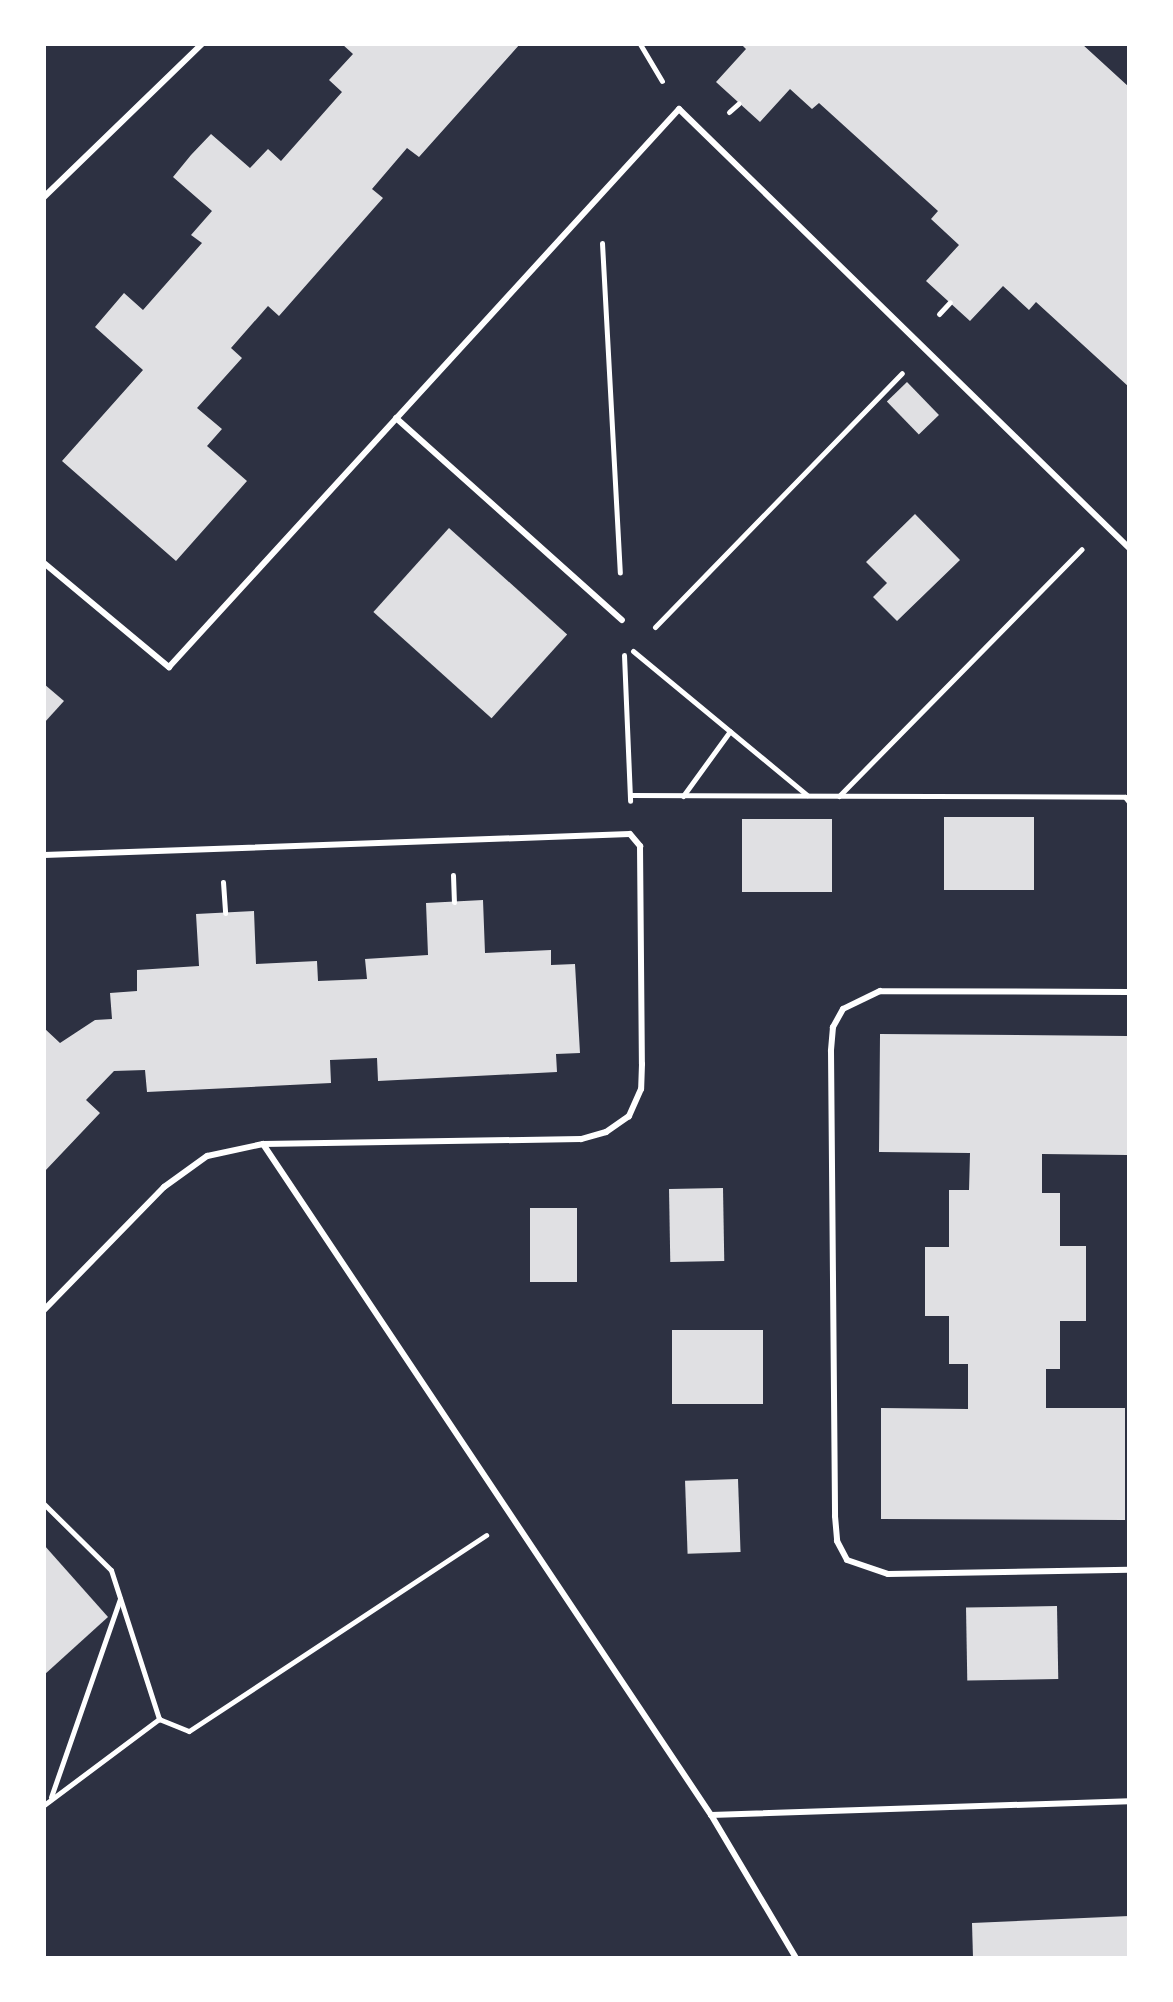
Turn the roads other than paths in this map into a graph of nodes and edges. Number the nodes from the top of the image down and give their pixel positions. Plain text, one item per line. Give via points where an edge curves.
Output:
1 (202, 44) edge
2 (44, 197) edge
3 (396, 418) junction
4 (1129, 548) edge
5 (44, 563) edge
6 (622, 620) road end
7 (44, 855) edge
8 (1129, 992) edge
9 (263, 1144) junction
10 (44, 1310) edge
11 (1129, 1570) edge
12 (1129, 1801) edge
13 (711, 1815) junction
14 (796, 1958) edge

1 - 2 lane
3 - 4 lane via 679,109
3 - 5 lane via 169,667
3 - 6 lane
7 - 9 lane via 630,834 640,846 641,1089 629,1116 606,1132 581,1139
8 - 11 lane via 880,991 843,1009 833,1027 831,1051 835,1516 837,1541 847,1560 888,1574
9 - 10 lane via 234,1147 187,1166
9 - 13 lane
12 - 13 lane
13 - 14 lane

